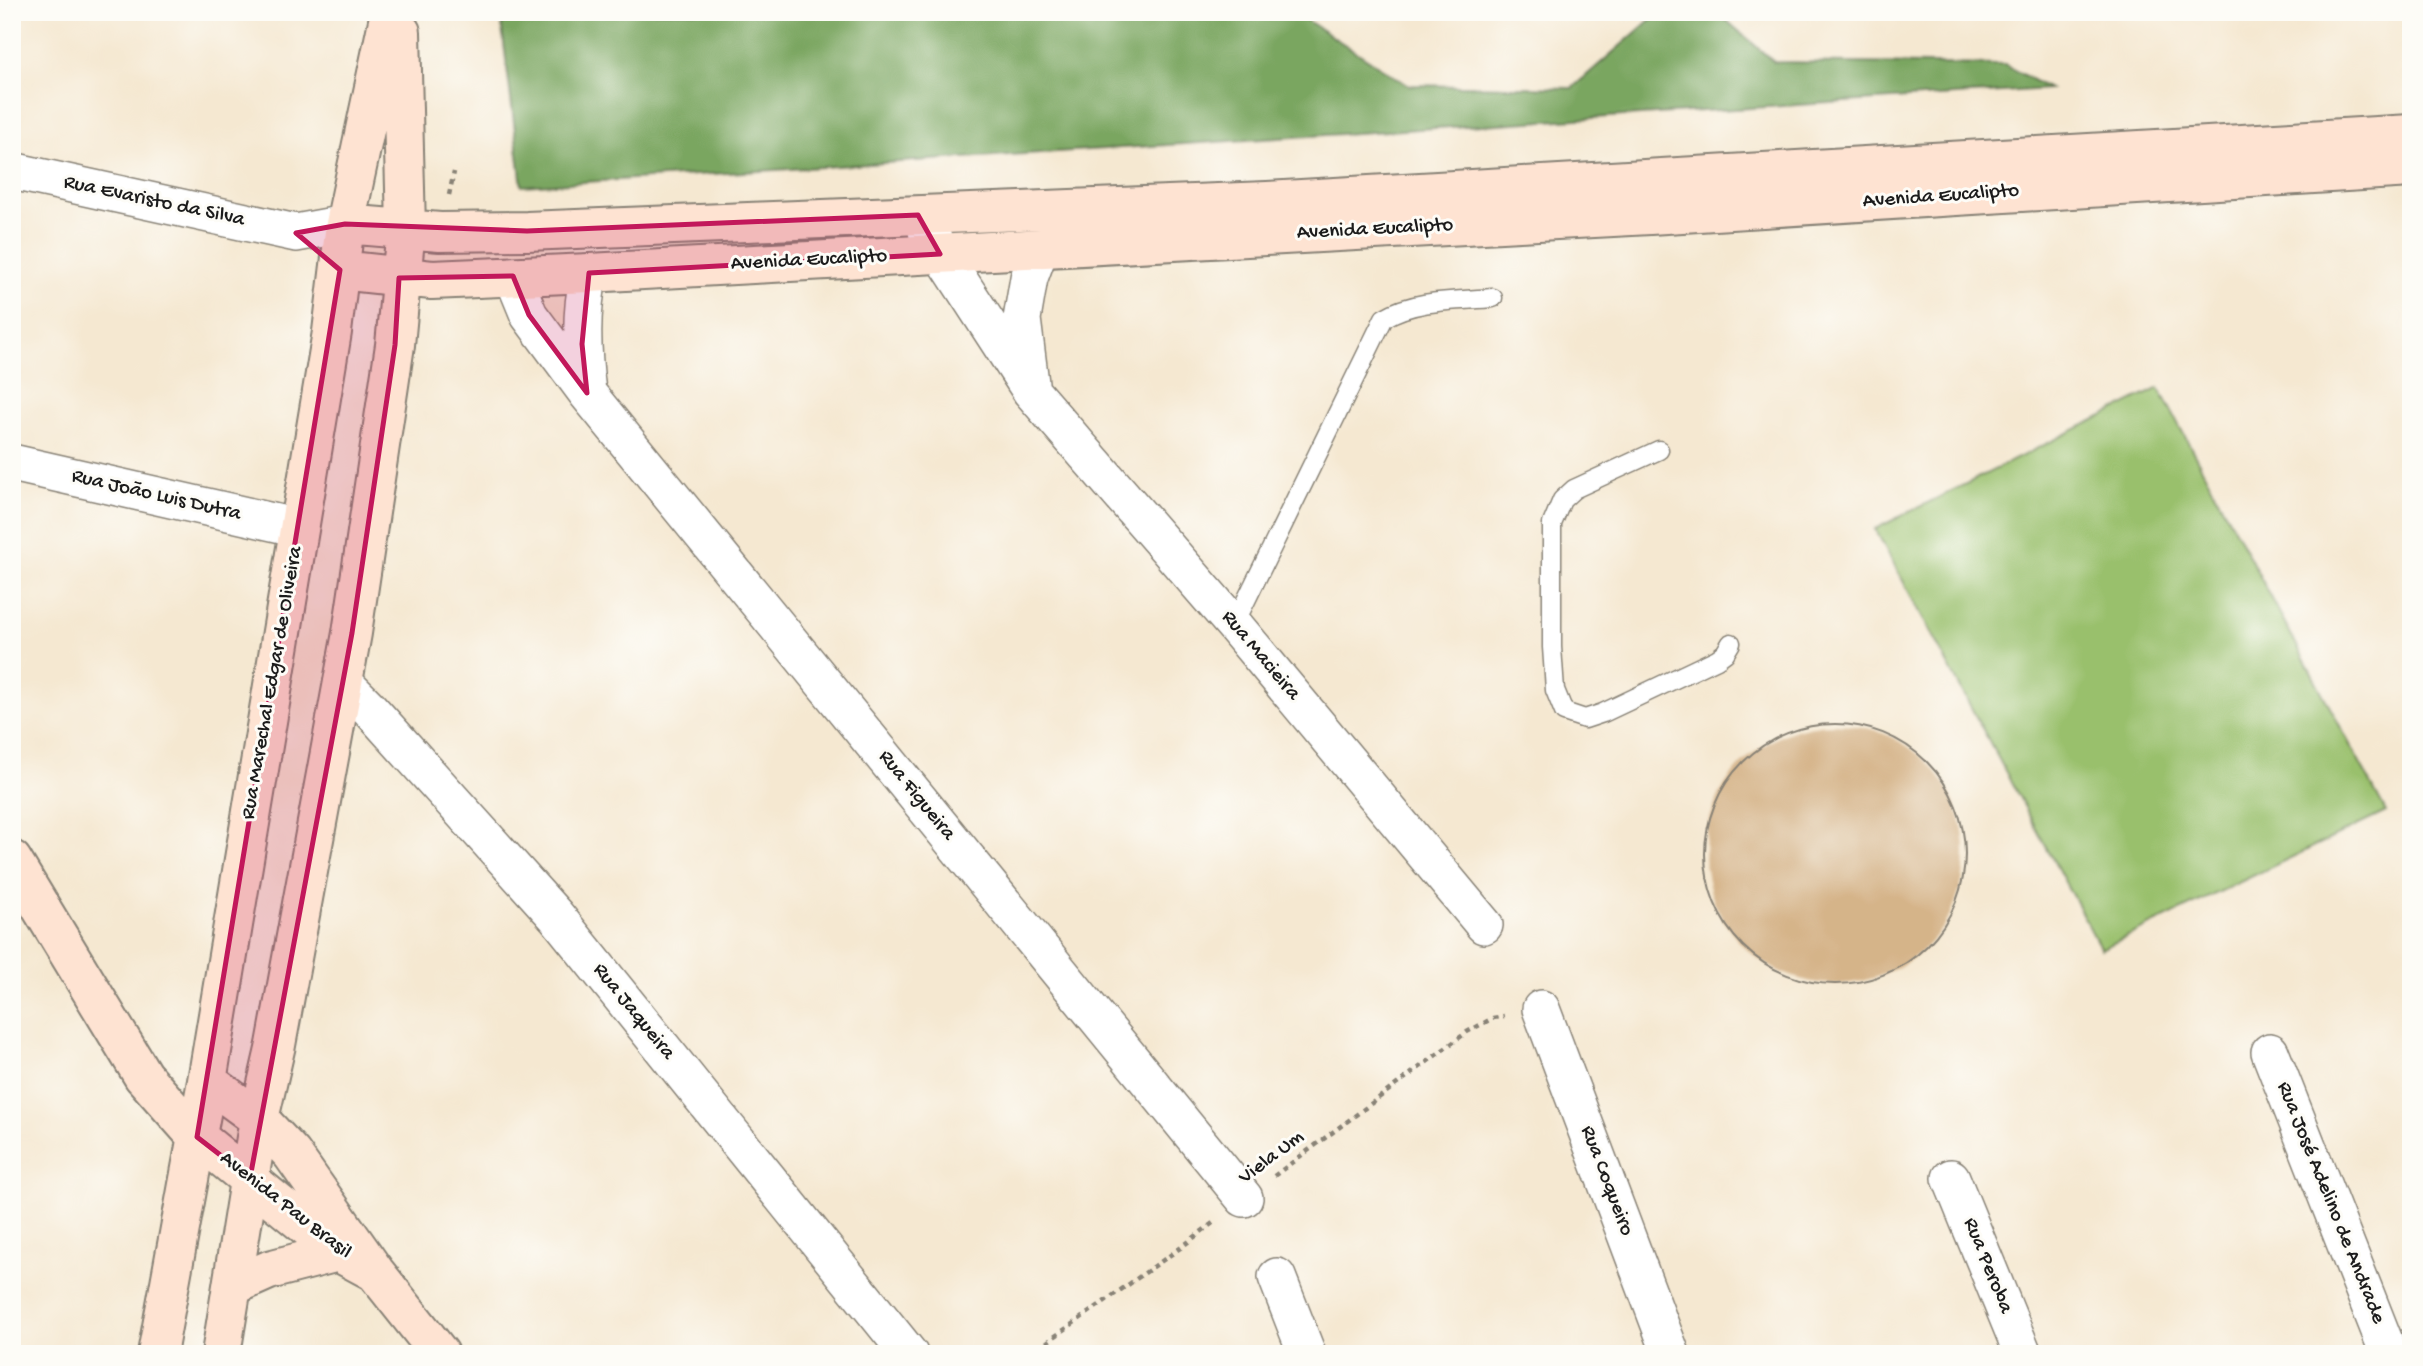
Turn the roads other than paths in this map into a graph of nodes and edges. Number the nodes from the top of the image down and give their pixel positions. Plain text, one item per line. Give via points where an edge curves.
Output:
1 (390, 12) edge
2 (401, 12) edge
3 (2411, 134) edge
4 (2411, 168) edge
5 (12, 171) edge
6 (918, 215) junction
7 (345, 224) junction
8 (406, 228) junction
9 (296, 233) junction
10 (1041, 248) junction
11 (940, 254) junction
12 (340, 270) junction
13 (589, 273) junction
14 (513, 276) junction
15 (400, 278) junction
16 (1493, 298) dead end
17 (1031, 391) junction
18 (587, 393) junction
19 (1659, 450) dead end
20 (12, 463) edge
21 (299, 528) junction
22 (1234, 625) junction
23 (1731, 643) dead end
24 (342, 682) junction
25 (12, 860) edge
26 (1484, 925) dead end
27 (1541, 1009) road end
28 (2270, 1052) dead end
29 (206, 1082) junction
30 (259, 1119) junction
31 (197, 1136) junction
32 (250, 1178) junction
33 (1951, 1178) dead end
34 (1244, 1198) road end
35 (338, 1252) junction
36 (375, 1272) junction
37 (1277, 1277) dead end
38 (233, 1286) junction
39 (157, 1354) edge
40 (221, 1354) edge
41 (440, 1354) edge
42 (909, 1354) edge
43 (1307, 1354) edge
44 (1671, 1354) edge
45 (2023, 1354) edge
46 (2389, 1354) edge

1 - 7 main road, Rua Marechal Edgar de Oliveira
2 - 8 main road
3 - 6 main road, Avenida Eucalipto via 1267,201
4 - 10 main road, Avenida Eucalipto
5 - 9 street, Rua Evaristo da Silva
6 - 8 main road, Avenida Eucalipto via 527,231
6 - 11 street, Rua Macieira
7 - 8 main road, Avenida Eucalipto
7 - 9 street, Rua Evaristo da Silva
7 - 12 main road, Rua Marechal Edgar de Oliveira
8 - 15 main road
9 - 12 street, Rua Evaristo da Silva
10 - 11 main road, Avenida Eucalipto
10 - 17 street via 1029,278 1022,319
11 - 13 main road, Avenida Eucalipto
11 - 17 street, Rua Macieira
12 - 15 main road, Avenida Eucalipto
12 - 21 main road, Rua Marechal Edgar de Oliveira
13 - 14 main road, Avenida Eucalipto
13 - 18 street via 582,344
14 - 15 main road, Avenida Eucalipto
14 - 18 street, Rua Figueira via 529,314
15 - 24 main road via 395,345
16 - 22 lane via 1427,304 1384,318
17 - 22 street, Rua Macieira
18 - 34 street, Rua Figueira
19 - 23 lane via 1574,489 1562,500 1552,524 1555,690 1564,712 1584,719 1717,659
20 - 21 street, Rua João Luis Dutra
21 - 29 main road, Rua Marechal Edgar de Oliveira
22 - 26 street, Rua Macieira
24 - 30 main road
24 - 42 street, Rua Jaqueira via 556,916
25 - 31 main road, Avenida Pau Brasil via 143,1076
27 - 44 street, Rua Coqueiro
28 - 46 street, Rua José Adelino de Andrade
29 - 30 main road, Avenida Pau Brasil
29 - 31 main road, Rua Marechal Edgar de Oliveira
30 - 32 main road
30 - 36 main road, Avenida Pau Brasil via 292,1153
31 - 32 main road, Avenida Pau Brasil
31 - 39 main road, Rua Marechal Edgar de Oliveira
32 - 35 main road, Avenida Pau Brasil
32 - 38 main road
33 - 45 street, Rua Peroba
35 - 36 main road, Avenida Pau Brasil
35 - 38 main road via 269,1270
36 - 41 main road, Avenida Pau Brasil
37 - 43 street
38 - 40 main road

